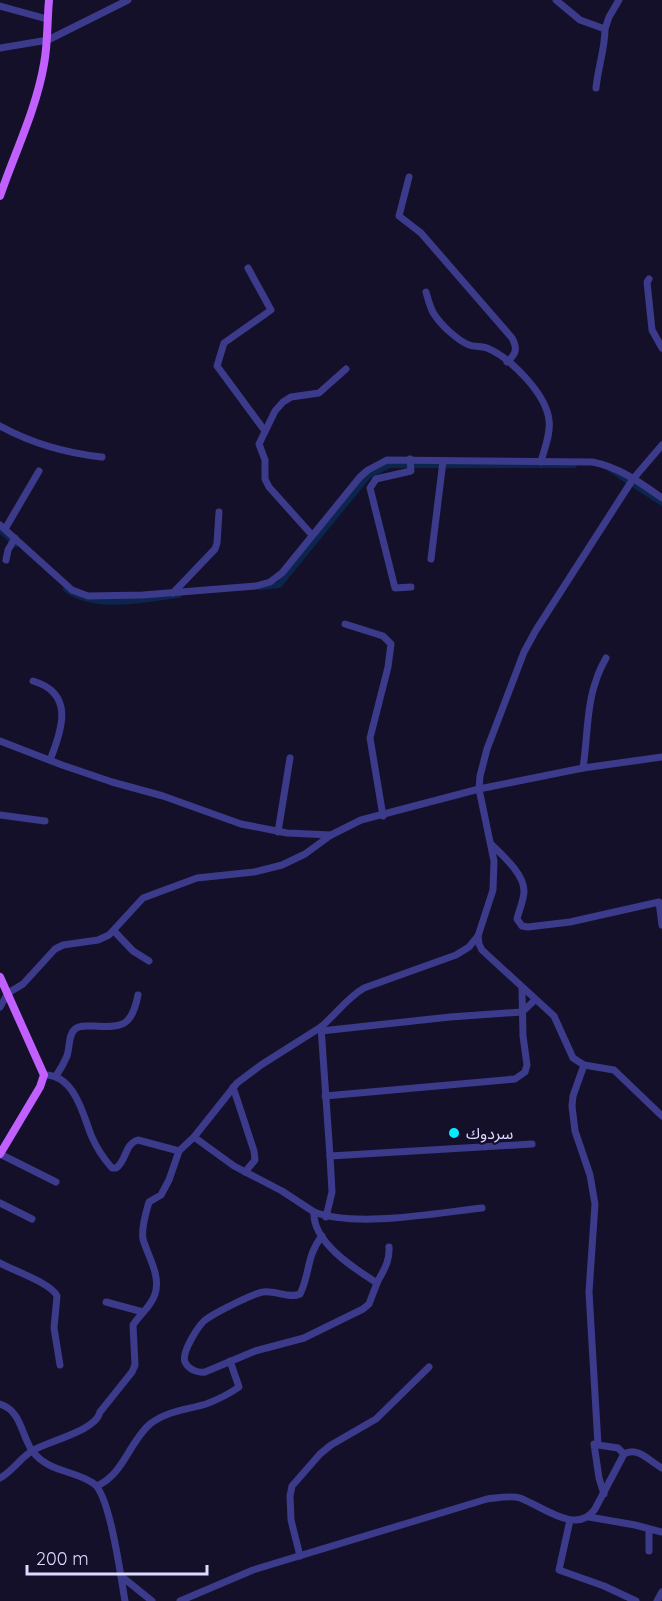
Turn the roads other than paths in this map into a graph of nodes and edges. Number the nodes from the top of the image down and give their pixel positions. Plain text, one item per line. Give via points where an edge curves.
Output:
1 (49, 0) edge
2 (128, 0) edge
3 (556, 0) edge
4 (619, 0) edge
5 (0, 6) edge
6 (47, 20) junction
7 (605, 29) junction
8 (48, 40) junction
9 (0, 48) edge
10 (596, 88) dead end
11 (409, 177) dead end
12 (0, 195) edge
13 (248, 268) dead end
14 (649, 279) dead end
15 (426, 292) dead end
16 (662, 348) edge
17 (507, 362) junction
18 (346, 369) dead end
19 (0, 426) edge
20 (265, 431) junction
21 (662, 445) edge
22 (102, 457) dead end
23 (410, 459) junction
24 (443, 461) junction
25 (541, 462) junction
26 (39, 471) dead end
27 (633, 478) junction
28 (662, 498) edge
29 (219, 512) dead end
30 (2, 527) edge
31 (312, 535) junction
32 (15, 538) junction
33 (431, 558) dead end
34 (6, 560) dead end
35 (411, 587) dead end
36 (174, 593) junction
37 (345, 624) dead end
38 (606, 658) dead end
39 (33, 681) dead end
40 (0, 741) edge
41 (662, 757) edge
42 (290, 758) dead end
43 (50, 760) junction
44 (583, 768) junction
45 (480, 789) junction
46 (0, 815) edge
47 (383, 816) junction
48 (45, 821) dead end
49 (278, 832) junction
50 (331, 835) junction
51 (492, 845) junction
52 (660, 901) edge
53 (662, 925) edge
54 (114, 931) junction
55 (478, 936) junction
56 (149, 961) dead end
57 (0, 977) edge
58 (522, 989) junction
59 (8, 993) junction
60 (138, 995) dead end
61 (535, 1000) junction
62 (0, 1007) edge
63 (522, 1012) junction
64 (321, 1029) junction
65 (584, 1065) junction
66 (44, 1075) junction
67 (56, 1076) junction
68 (233, 1087) junction
69 (325, 1096) junction
70 (662, 1116) edge
71 (194, 1137) junction
72 (532, 1144) dead end
73 (179, 1151) junction
74 (0, 1154) edge
75 (330, 1156) junction
76 (244, 1172) junction
77 (57, 1182) dead end
78 (0, 1203) edge
79 (482, 1208) dead end
80 (314, 1212) junction
81 (326, 1217) junction
82 (32, 1219) dead end
83 (322, 1236) junction
84 (389, 1247) dead end
85 (0, 1263) edge
86 (376, 1283) junction
87 (106, 1302) dead end
88 (143, 1312) junction
89 (230, 1361) junction
90 (60, 1365) dead end
91 (429, 1367) dead end
92 (0, 1404) edge
93 (594, 1444) dead end
94 (32, 1451) junction
95 (624, 1454) junction
96 (662, 1468) edge
97 (0, 1478) edge
98 (97, 1486) junction
99 (604, 1494) junction
100 (589, 1517) junction
101 (570, 1520) junction
102 (649, 1530) junction
103 (662, 1532) edge
104 (650, 1551) dead end
105 (300, 1556) junction
106 (122, 1576) junction
107 (662, 1592) edge
108 (195, 1599) edge
109 (125, 1601) edge
110 (152, 1601) edge
111 (180, 1601) edge
112 (636, 1601) edge
113 (657, 1601) edge

1 - 6 main road
2 - 8 street
3 - 7 street via 580,20
4 - 7 street
5 - 6 street
6 - 8 main road
7 - 10 street
8 - 9 street
8 - 12 main road via 38,89
11 - 17 street via 399,216 421,232 512,338 516,350
13 - 20 street via 271,310 224,343 217,366
14 - 16 street via 652,330
15 - 17 street via 434,314 455,336 470,345 489,349
17 - 25 street via 532,385 547,410 550,422
18 - 20 street via 319,393 283,402
19 - 22 street via 55,450
20 - 31 street via 259,444 265,460 265,479
21 - 27 street
23 - 24 street
23 - 31 street via 387,460 368,470
23 - 35 street via 411,471 376,479 370,488 395,588
24 - 25 street
24 - 33 street
25 - 27 street via 600,463
26 - 30 street
27 - 28 street
27 - 45 street via 524,652 487,750
29 - 36 street via 214,549
30 - 32 street
31 - 36 street via 270,582
32 - 34 street
32 - 36 street via 80,594 110,597
37 - 47 street via 383,636 391,644 370,738
38 - 44 street via 589,703
39 - 43 street via 53,690 63,709
40 - 43 street
41 - 44 street
42 - 49 street
43 - 49 street via 221,818
44 - 45 street
45 - 47 street
45 - 51 street
46 - 48 street
47 - 50 street via 353,823
49 - 50 street
50 - 54 street via 282,865 197,878 148,896 133,907
51 - 52 street via 523,885 517,919 522,926 570,922
51 - 55 street via 493,890
52 - 53 street
54 - 56 street
54 - 59 street via 98,940 55,949 23,984
55 - 58 street via 482,950
55 - 64 street via 456,955 358,991
57 - 59 main road
58 - 61 street
58 - 63 street
59 - 62 street
59 - 66 main road
60 - 67 street via 135,1012 124,1023 75,1030
61 - 63 street
61 - 65 street via 554,1017 573,1058
63 - 64 street
63 - 69 street via 526,1065 525,1072 515,1079
64 - 68 street
64 - 69 street
65 - 70 street via 614,1070
65 - 95 street via 572,1106 595,1204 589,1292 598,1445 618,1448
66 - 67 street
66 - 74 main road
67 - 73 street via 74,1094 99,1151 114,1169 135,1141
68 - 71 street
68 - 76 street via 254,1151 255,1160
69 - 75 street
71 - 73 street
71 - 76 street
72 - 75 street
73 - 88 street via 160,1195 149,1202 146,1211 143,1237 157,1288
74 - 77 street
75 - 81 street via 332,1191
76 - 80 street
78 - 82 street
79 - 81 street via 365,1220
80 - 81 street
80 - 83 street via 313,1220
83 - 86 street via 344,1261
83 - 89 street via 309,1258 300,1294 261,1292 208,1318 184,1358 188,1367 202,1373
84 - 86 street via 390,1256
85 - 90 street via 55,1292 54,1328
86 - 89 street via 369,1304 349,1317 304,1338
87 - 88 street
88 - 94 street via 133,1329 135,1365 99,1416 75,1434
89 - 98 street via 239,1387 205,1404 156,1420 138,1435 117,1470
91 - 105 street via 376,1419 320,1454 292,1486 291,1520
92 - 94 street via 18,1419
93 - 99 street
94 - 97 street
94 - 98 street via 53,1468
95 - 96 street via 637,1451
95 - 99 street
98 - 106 street
99 - 100 street
100 - 101 street
100 - 102 street
101 - 105 street via 518,1498 487,1499
101 - 112 street via 559,1570
102 - 103 street
102 - 104 street
105 - 108 street via 253,1570
106 - 109 street
106 - 110 street
107 - 113 street
108 - 111 street

